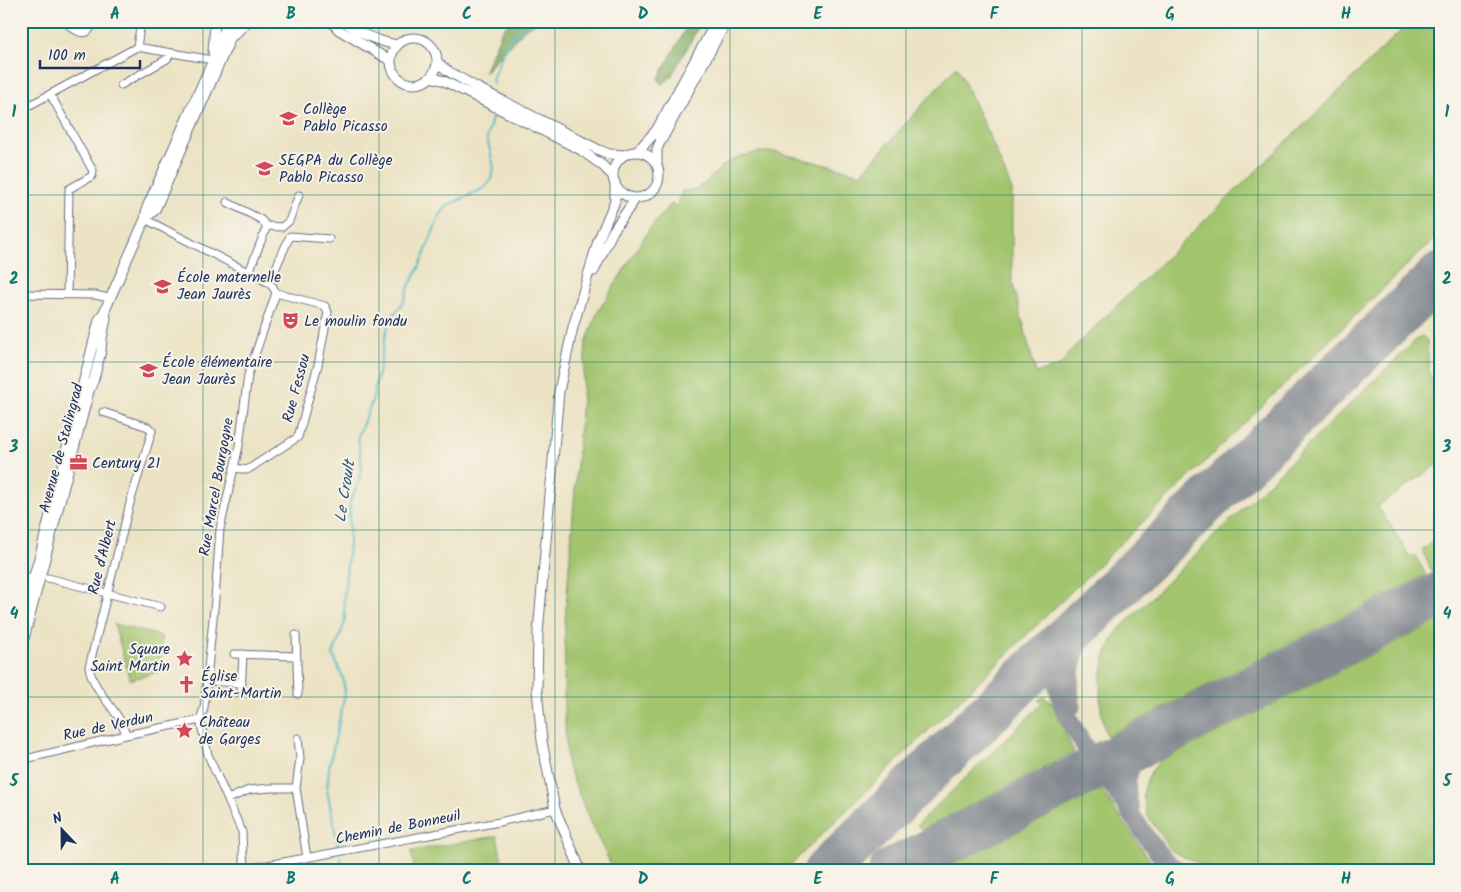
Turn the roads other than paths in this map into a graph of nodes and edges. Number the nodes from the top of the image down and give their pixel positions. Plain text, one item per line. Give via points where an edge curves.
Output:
1 (64, 21) edge
2 (96, 21) edge
3 (141, 21) edge
4 (215, 21) edge
5 (228, 21) edge
6 (238, 21) edge
7 (248, 21) edge
8 (331, 21) edge
9 (344, 21) edge
10 (716, 21) edge
11 (726, 21) edge
12 (230, 38) junction
13 (397, 45) junction
14 (137, 47) junction
15 (171, 53) junction
16 (213, 60) junction
17 (390, 61) junction
18 (438, 62) junction
19 (431, 77) junction
20 (122, 85) dead end
21 (50, 94) junction
22 (21, 110) edge
23 (661, 140) joint
24 (638, 151) junction
25 (624, 155) junction
26 (657, 163) junction
27 (614, 179) junction
28 (299, 195) dead end
29 (636, 198) junction
30 (227, 202) dead end
31 (144, 219) junction
32 (267, 226) junction
33 (329, 239) dead end
34 (248, 272) junction
35 (269, 283) junction
36 (276, 293) junction
37 (21, 294) edge
38 (68, 294) junction
39 (584, 294) junction
40 (109, 298) junction
41 (105, 310) junction
42 (103, 412) dead end
43 (235, 468) junction
44 (21, 577) edge
45 (48, 578) dead end
46 (32, 580) junction
47 (108, 594) junction
48 (161, 607) dead end
49 (21, 619) edge
50 (296, 635) dead end
51 (21, 650) edge
52 (234, 654) dead end
53 (243, 654) junction
54 (296, 656) junction
55 (206, 681) junction
56 (242, 683) junction
57 (242, 692) dead end
58 (298, 694) dead end
59 (200, 720) junction
60 (126, 735) junction
61 (298, 738) dead end
62 (21, 760) edge
63 (549, 779) junction
64 (296, 788) junction
65 (228, 800) junction
66 (555, 809) junction
67 (568, 841) junction
68 (307, 858) junction
69 (247, 870) edge
70 (581, 871) edge

1 - 2 street via 83,33
3 - 14 street
4 - 16 main road
5 - 16 main road, Avenue de Stalingrad
6 - 12 main road, Avenue de Stalingrad
7 - 12 main road
8 - 17 main road via 339,30
9 - 13 main road via 379,41
10 - 24 highway via 657,130
11 - 23 highway
12 - 31 main road, Avenue de Stalingrad via 155,210
13 - 17 main road
13 - 18 main road via 411,38 422,39 432,46
14 - 15 street
14 - 21 street
15 - 16 street
15 - 20 street via 167,60
16 - 31 main road, Avenue de Stalingrad
17 - 19 main road via 401,81 422,83
18 - 19 main road
18 - 25 main road via 474,86 599,150
19 - 27 main road via 581,150 604,166
21 - 22 street
21 - 38 street via 93,171 92,176 69,189
23 - 26 main road via 657,148
24 - 25 main road
24 - 26 main road via 646,153
25 - 27 main road via 616,164
26 - 29 main road via 658,183 649,194
27 - 29 main road via 623,193
27 - 39 main road via 615,201 598,241
28 - 32 street via 289,221 282,227
29 - 39 main road via 613,231
30 - 32 street via 260,218
31 - 34 street
31 - 40 main road, Avenue de Stalingrad
32 - 34 street
33 - 35 street via 290,236
34 - 35 street
35 - 36 street
36 - 43 street, Rue Marcel Bourgogne via 248,375
36 - 43 street, Rue Fessou via 325,306 328,312 318,365 298,437 247,470
37 - 38 street
38 - 40 street
39 - 63 main road via 559,390 538,633 537,690
40 - 41 main road, Avenue de Stalingrad
41 - 46 main road, Avenue de Stalingrad via 99,320
41 - 51 main road, Avenue de Stalingrad via 101,352
42 - 47 street, Rue d'Albert via 152,431
43 - 55 street, Rue Marcel Bourgogne via 220,529
44 - 46 street
45 - 47 street
46 - 49 main road, Avenue de Stalingrad
47 - 48 street
47 - 60 street, Rue d'Albert via 89,667 96,688
50 - 54 street
52 - 53 street
53 - 54 street
53 - 56 street
54 - 58 street
55 - 56 street
55 - 59 street, Rue Marcel Bourgogne
56 - 57 street
59 - 60 street, Rue de Verdun
59 - 65 street via 208,755
60 - 62 street, Rue de Verdun
61 - 64 street via 300,758
63 - 66 main road
63 - 67 main road
64 - 65 street via 249,790
64 - 68 street
65 - 69 street via 242,832
66 - 67 main road
66 - 68 street, Chemin de Bonneuil
67 - 70 main road
68 - 69 street, Chemin de Bonneuil

